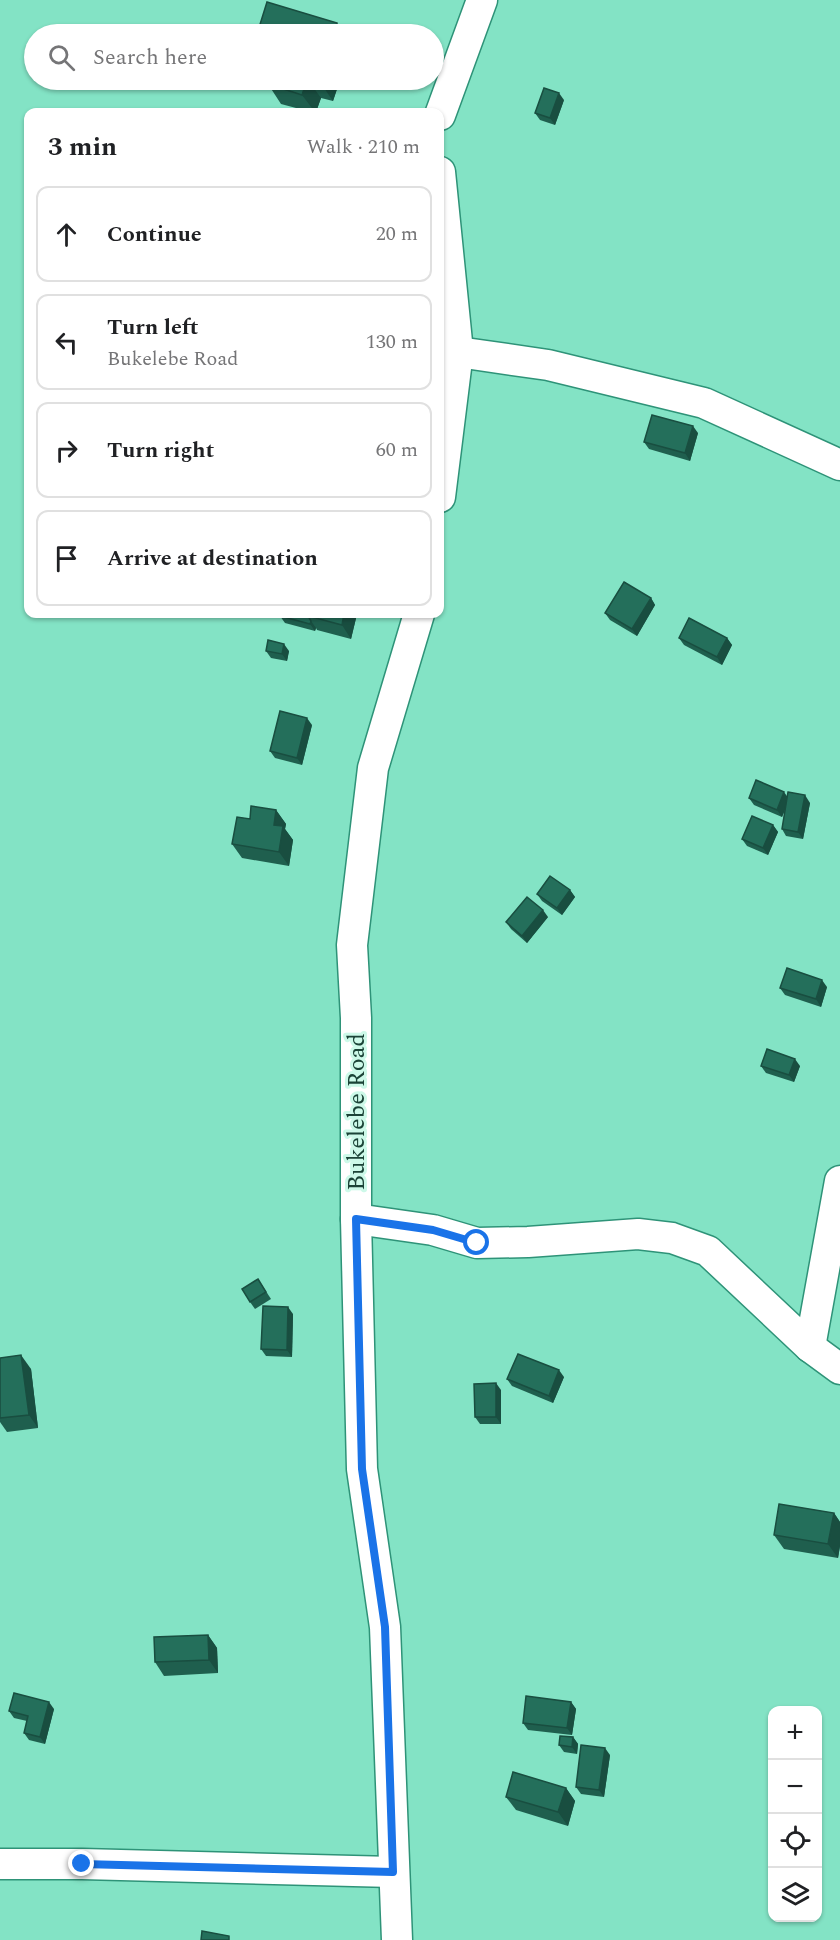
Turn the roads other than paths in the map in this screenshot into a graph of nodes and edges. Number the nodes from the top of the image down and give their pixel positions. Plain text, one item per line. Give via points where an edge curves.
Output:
1 (482, 0) edge
2 (443, 108) edge
3 (444, 212) edge
4 (458, 352) junction
5 (444, 465) edge
6 (840, 465) edge
7 (418, 618) edge
8 (840, 1181) edge
9 (356, 1219) junction
10 (810, 1347) junction
11 (840, 1369) edge
12 (0, 1864) edge
13 (393, 1872) junction
14 (397, 1940) edge

1 - 2 street
3 - 4 street
4 - 5 street
4 - 6 street via 548,365 704,403
7 - 9 street, Bukelebe Road via 373,768 352,945
8 - 10 street
9 - 10 street via 433,1230 477,1243 638,1234 672,1238 708,1251
9 - 13 street, Bukelebe Road via 362,1469 385,1627
10 - 11 street
12 - 13 street
13 - 14 street, Bukelebe Road

